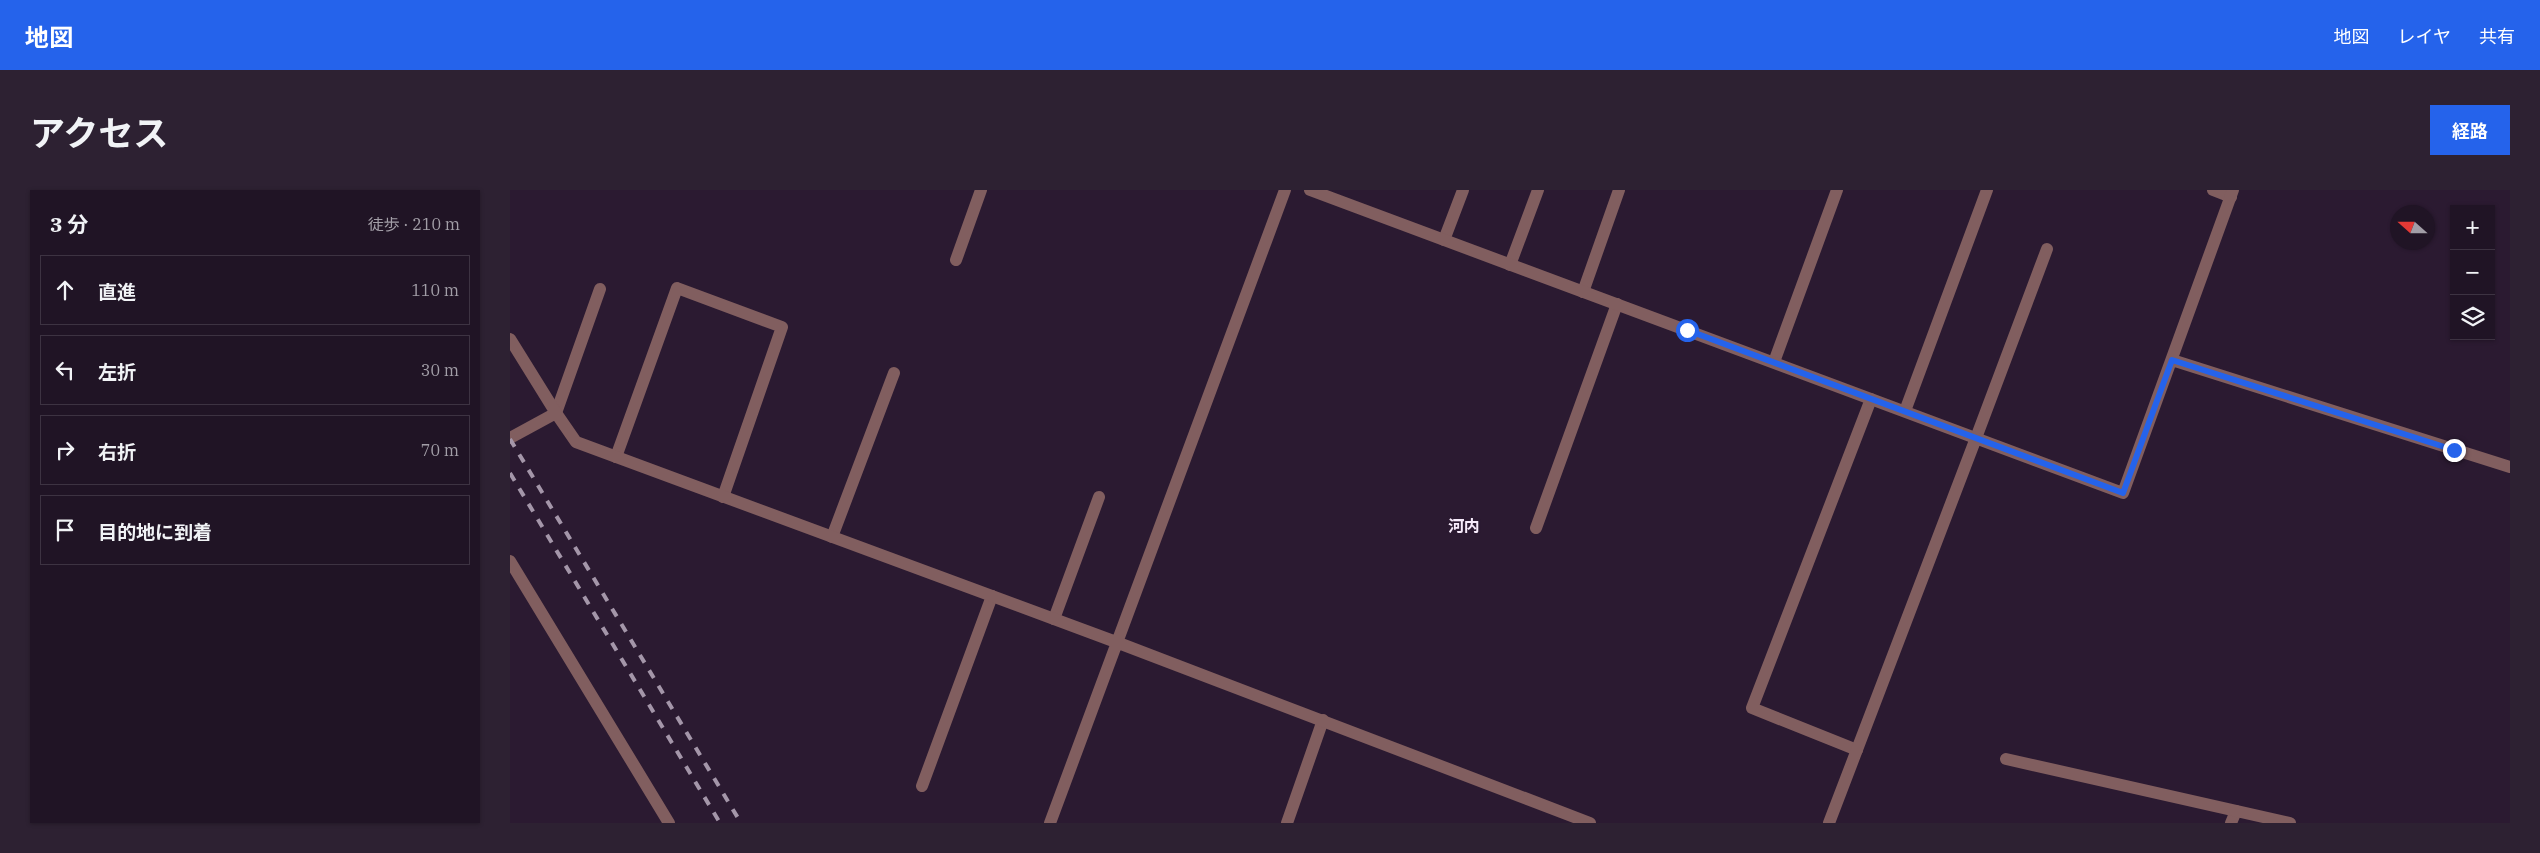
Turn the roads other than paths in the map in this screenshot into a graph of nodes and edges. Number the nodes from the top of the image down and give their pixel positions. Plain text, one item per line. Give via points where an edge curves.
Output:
1 (981, 190) edge
2 (1285, 190) edge
3 (1310, 190) edge
4 (1463, 190) edge
5 (1538, 190) edge
6 (1619, 190) edge
7 (1837, 190) edge
8 (1987, 190) edge
9 (2213, 190) edge
10 (2232, 193) edge
11 (1444, 240) junction
12 (2047, 249) dead end
13 (956, 260) dead end
14 (1510, 264) junction
15 (600, 289) dead end
16 (1583, 292) junction
17 (1617, 304) junction
18 (510, 339) edge
19 (2172, 360) junction
20 (1774, 362) junction
21 (894, 373) dead end
22 (1871, 399) junction
23 (1905, 411) junction
24 (556, 413) junction
25 (510, 438) edge
26 (1976, 438) junction
27 (616, 457) junction
28 (2510, 468) edge
29 (723, 497) junction
30 (1099, 497) dead end
31 (1536, 528) dead end
32 (832, 538) junction
33 (510, 562) edge
34 (992, 596) junction
35 (1054, 619) junction
36 (1116, 642) junction
37 (1323, 720) junction
38 (1857, 750) junction
39 (2006, 760) dead end
40 (922, 786) dead end
41 (2236, 811) junction
42 (669, 823) edge
43 (1050, 823) edge
44 (1287, 823) edge
45 (1590, 823) edge
46 (1829, 823) edge
47 (2231, 823) edge
48 (2290, 823) edge

1 - 13 street
2 - 36 street
3 - 11 street
4 - 11 street
5 - 14 street
6 - 16 street
7 - 20 street
8 - 23 street
9 - 10 street
10 - 19 street
11 - 14 street
12 - 26 street
14 - 16 street
15 - 24 street
16 - 17 street
17 - 20 street
17 - 31 street
18 - 24 street
19 - 26 street via 2123,493
19 - 28 street
20 - 22 street
21 - 32 street
22 - 23 street
22 - 38 street via 1752,708
23 - 26 street
24 - 25 street
24 - 27 street via 576,442
26 - 38 street
27 - 29 street
27 - 29 street via 677,288 782,327
29 - 32 street
30 - 35 street
32 - 34 street
33 - 42 street
34 - 35 street
34 - 40 street
35 - 36 street
36 - 37 street
36 - 43 street
37 - 44 street
37 - 45 street
38 - 46 street
39 - 41 street
41 - 47 street
41 - 48 street

